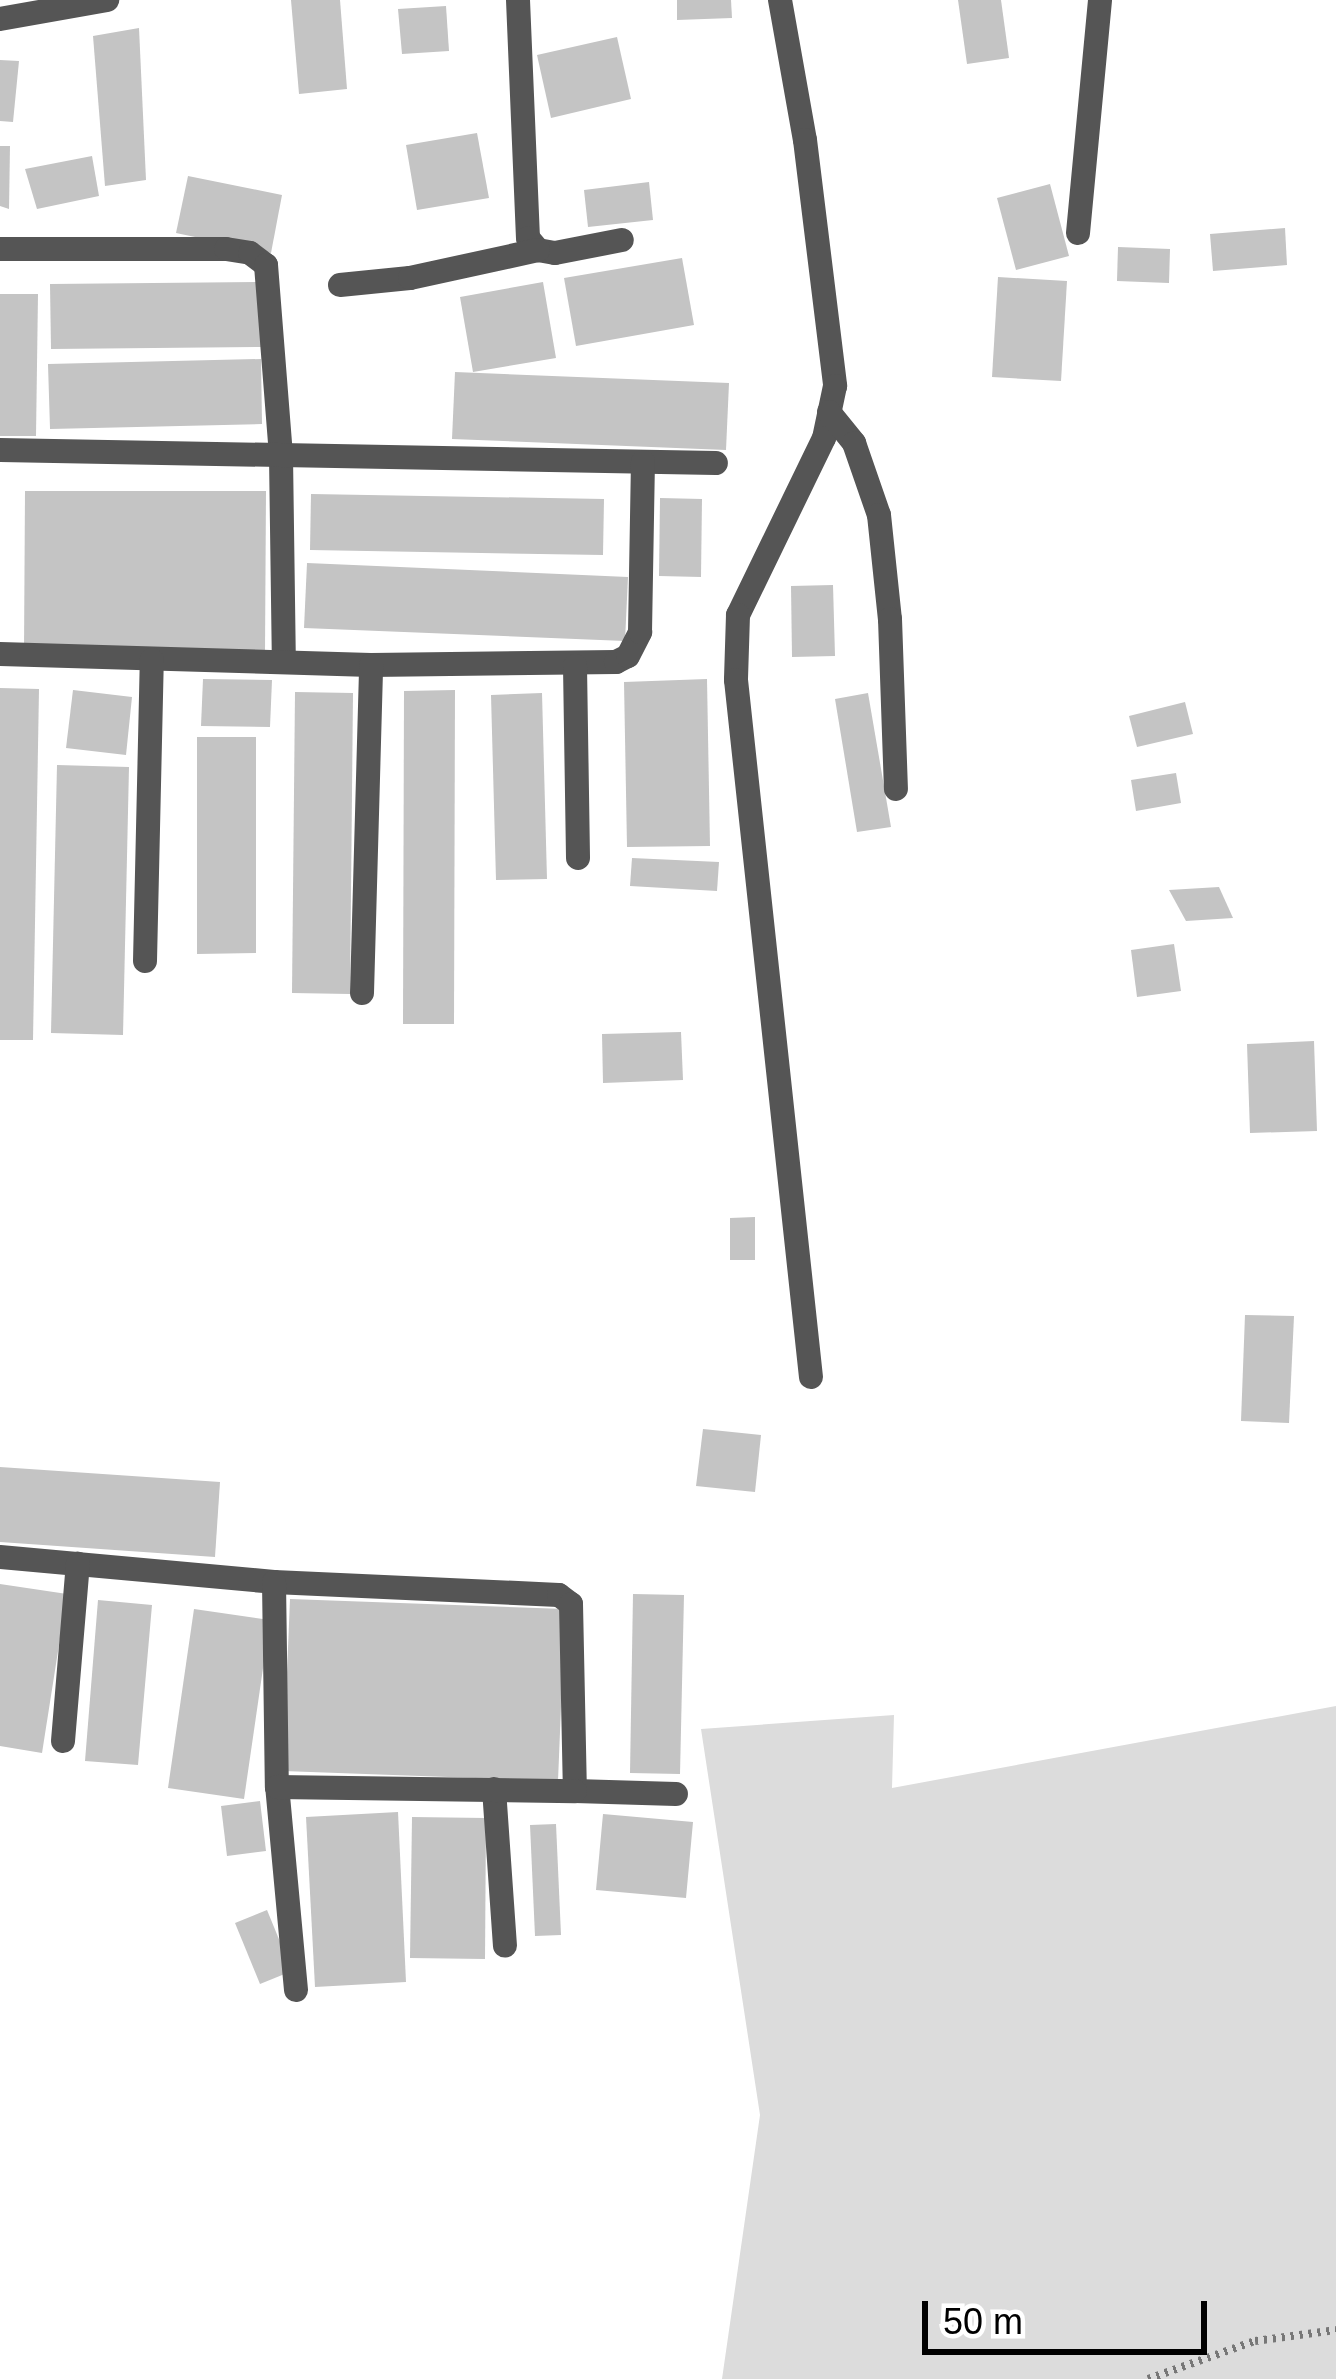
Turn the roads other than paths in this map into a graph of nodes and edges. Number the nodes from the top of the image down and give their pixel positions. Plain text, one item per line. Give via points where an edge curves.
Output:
1 (107, 0) edge
2 (518, 0) edge
3 (780, 0) edge
4 (1100, 0) edge
5 (0, 19) edge
6 (1078, 233) dead end
7 (622, 240) dead end
8 (0, 250) edge
9 (538, 250) junction
10 (340, 285) dead end
11 (830, 412) junction
12 (0, 451) edge
13 (280, 456) junction
14 (643, 461) junction
15 (716, 463) dead end
16 (0, 654) edge
17 (152, 660) junction
18 (284, 661) junction
19 (371, 664) junction
20 (575, 666) junction
21 (896, 789) dead end
22 (578, 858) dead end
23 (145, 961) dead end
24 (362, 993) dead end
25 (812, 1377) dead end
26 (0, 1557) edge
27 (78, 1564) junction
28 (274, 1582) junction
29 (63, 1742) dead end
30 (277, 1786) junction
31 (494, 1789) junction
32 (575, 1791) junction
33 (676, 1794) dead end
34 (505, 1946) dead end
35 (296, 1990) dead end

1 - 5 street
2 - 9 street via 524,226
3 - 11 street via 833,338
4 - 6 street
7 - 9 street
8 - 13 street via 250,253 270,278
9 - 10 street
11 - 21 street via 854,443 879,515
11 - 25 street via 807,478 752,578 736,644 752,863
12 - 13 street
13 - 14 street
13 - 18 street
14 - 15 street
14 - 20 street via 636,644 616,662
16 - 17 street
17 - 18 street
17 - 23 street
18 - 19 street
19 - 20 street
19 - 24 street
20 - 22 street
26 - 27 street
27 - 28 street
27 - 29 street
28 - 30 street
28 - 32 street via 566,1598
30 - 31 street
30 - 35 street
31 - 32 street
31 - 34 street
32 - 33 street

